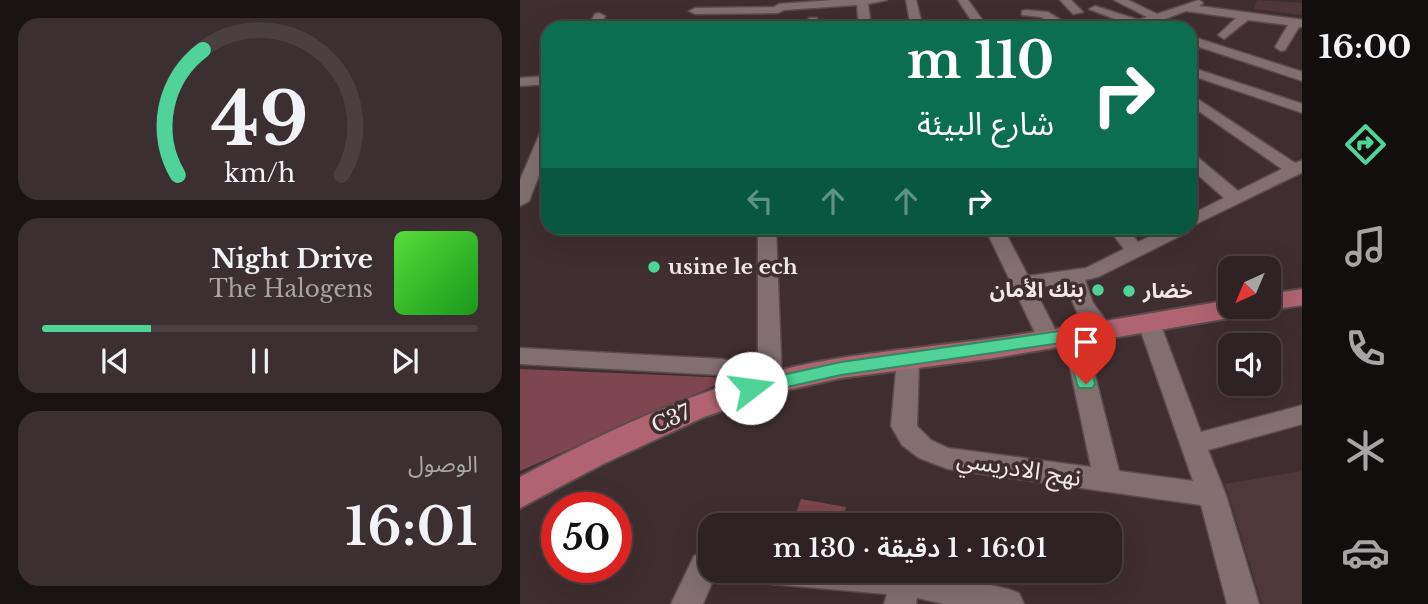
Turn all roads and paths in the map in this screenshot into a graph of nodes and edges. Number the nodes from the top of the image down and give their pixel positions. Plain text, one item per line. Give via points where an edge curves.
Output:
1 (862, 0) edge
2 (882, 0) edge
3 (911, 0) edge
4 (963, 0) edge
5 (1064, 0) edge
6 (1119, 0) edge
7 (1204, 0) edge
8 (1188, 8) junction
9 (779, 9) edge
10 (1095, 9) dead end
11 (695, 11) dead end
12 (1077, 12) dead end
13 (1244, 17) junction
14 (864, 21) edge
15 (916, 21) edge
16 (977, 21) edge
17 (1031, 21) edge
18 (1056, 21) edge
19 (1121, 21) edge
20 (1151, 21) edge
21 (1159, 21) edge
22 (1299, 24) edge
23 (1224, 35) dead end
24 (1197, 42) edge
25 (1281, 47) dead end
26 (1197, 73) edge
27 (1302, 77) edge
28 (541, 80) edge
29 (520, 82) edge
30 (1197, 102) edge
31 (1302, 108) edge
32 (541, 150) edge
33 (1197, 165) edge
34 (1299, 168) edge
35 (1235, 198) junction
36 (520, 201) edge
37 (1197, 218) edge
38 (767, 235) edge
39 (998, 235) edge
40 (1122, 235) edge
41 (1167, 235) edge
42 (1135, 251) junction
43 (1074, 278) junction
44 (1022, 283) junction
45 (1302, 297) edge
46 (1281, 301) edge
47 (1218, 311) edge
48 (1149, 323) junction
49 (1075, 335) junction
50 (520, 356) edge
51 (908, 360) junction
52 (770, 383) junction
53 (1302, 414) edge
54 (1193, 444) junction
55 (1108, 481) junction
56 (520, 494) edge
57 (1212, 495) junction
58 (698, 581) edge
59 (849, 583) edge
60 (903, 592) edge
61 (687, 604) edge
62 (1008, 604) edge
63 (1243, 604) edge

1 - 2 street
1 - 9 street
1 - 14 street
3 - 15 street
4 - 16 street
5 - 12 street
6 - 20 street
7 - 8 street
8 - 13 street
8 - 21 street
9 - 11 street
10 - 19 street
13 - 22 street
13 - 23 street
17 - 18 street via 1023,10
22 - 25 street
24 - 27 street
26 - 31 street
28 - 29 street
30 - 34 street
32 - 36 street
33 - 35 street
34 - 35 street
35 - 37 street
38 - 52 street
39 - 44 street
40 - 42 street
41 - 42 street
42 - 43 street
43 - 44 street
43 - 49 street via 1083,304
44 - 49 street
45 - 46 main road
47 - 48 main road, C37
48 - 49 main road, C37
48 - 54 street
49 - 51 main road, C37
49 - 55 street
50 - 52 street via 722,367
51 - 52 main road, C37
51 - 55 street, نهج الادريسي via 904,426 907,434 931,452
52 - 56 main road, C37 via 693,409 591,455
53 - 54 street
54 - 57 street
55 - 57 street, نهج الادريسي
57 - 63 street
58 - 61 street
59 - 60 street
60 - 62 street

